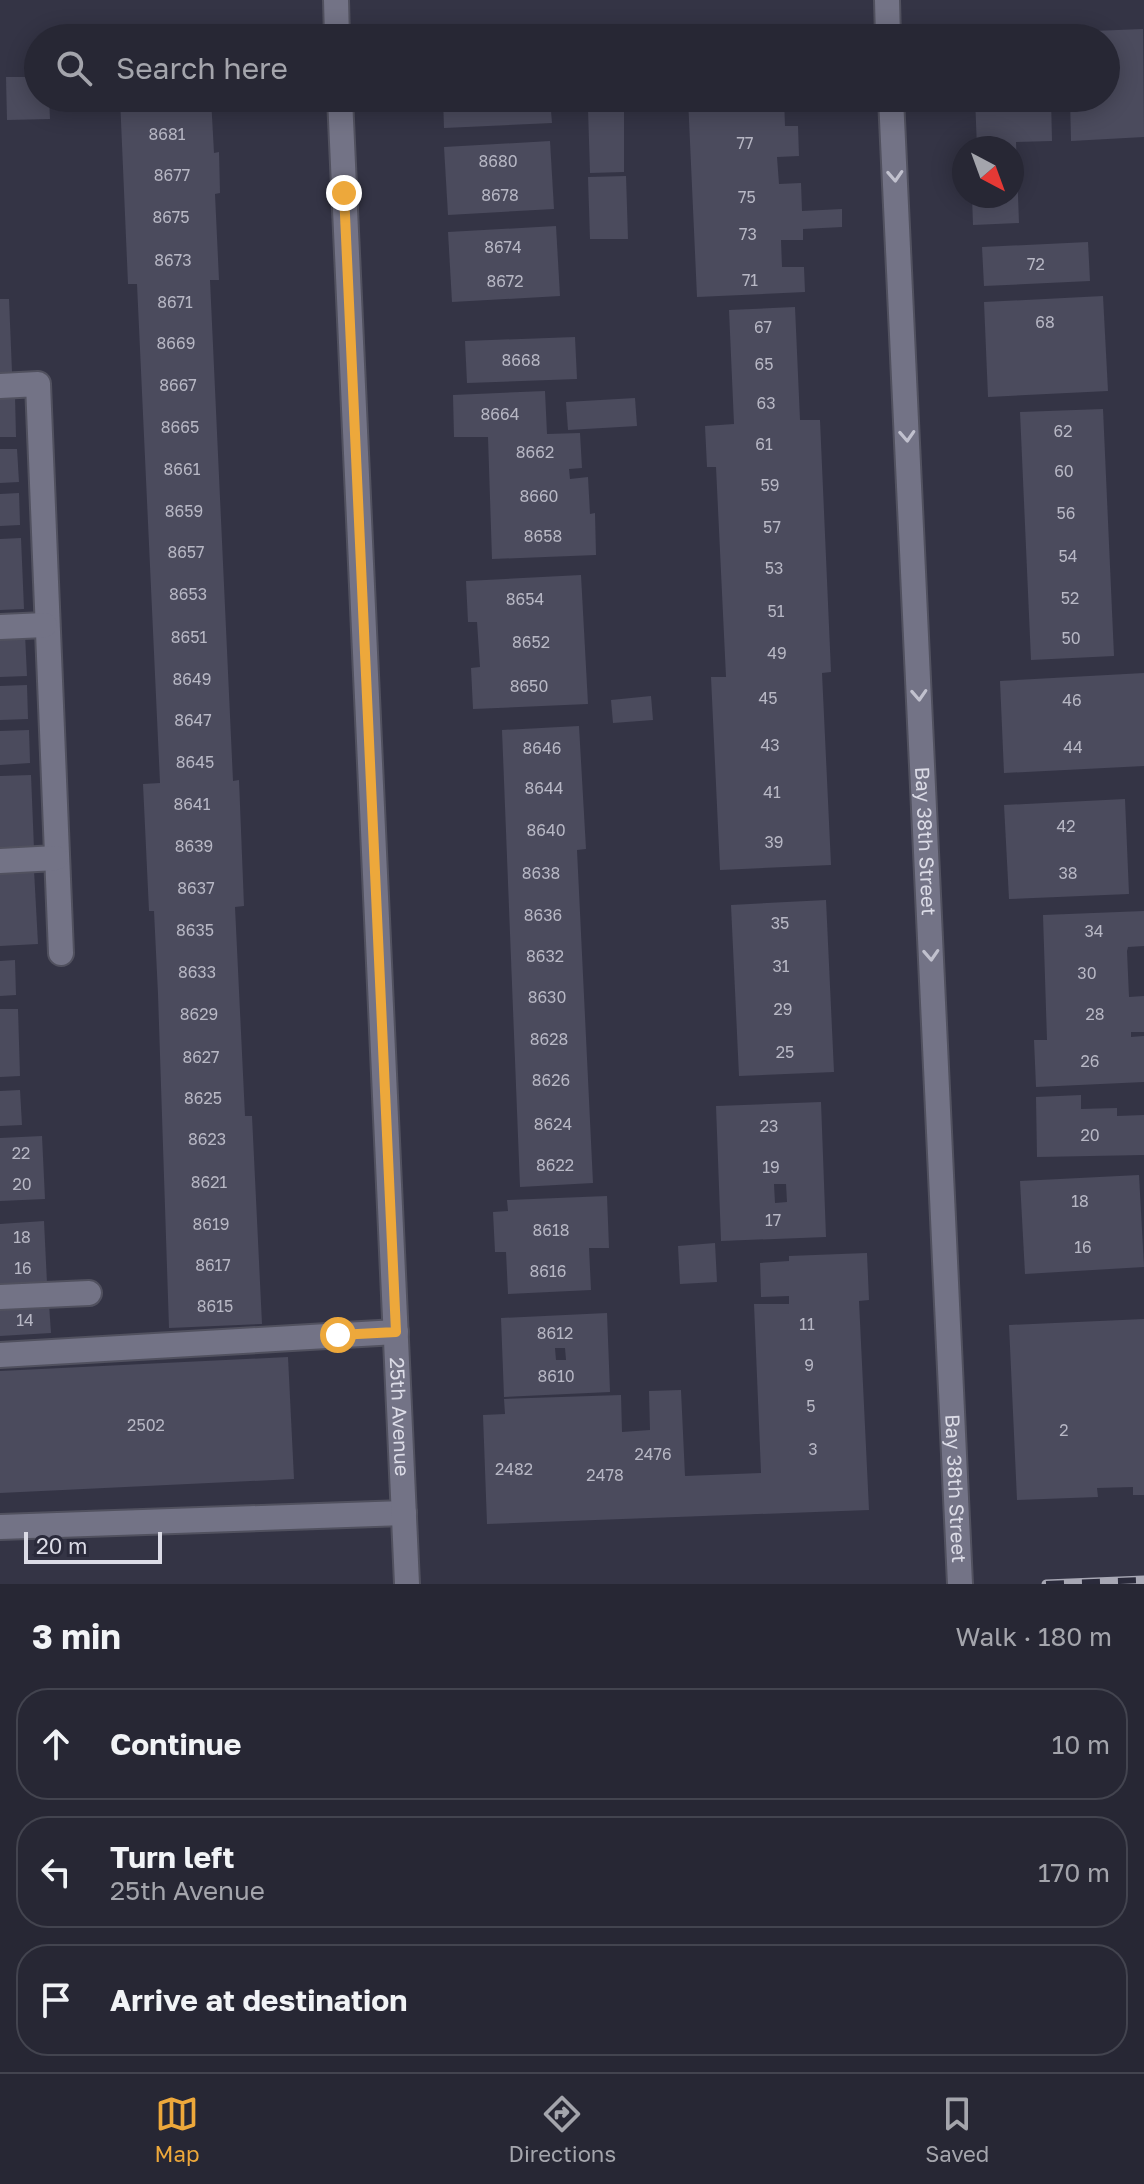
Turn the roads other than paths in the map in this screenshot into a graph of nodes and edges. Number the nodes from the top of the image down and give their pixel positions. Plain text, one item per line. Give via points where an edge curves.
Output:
1 (336, 0) edge
2 (887, 0) edge
3 (337, 24) edge
4 (888, 24) edge
5 (341, 112) edge
6 (892, 112) edge
7 (0, 386) edge
8 (45, 625) junction
9 (0, 627) edge
10 (56, 858) junction
11 (0, 861) edge
12 (61, 953) dead end
13 (89, 1293) dead end
14 (0, 1297) edge
15 (396, 1332) junction
16 (0, 1355) edge
17 (404, 1513) junction
18 (0, 1527) edge
19 (407, 1584) edge
20 (960, 1584) edge

1 - 3 street
2 - 4 street
5 - 15 street, 25th Avenue
6 -> 20 street, Bay 38th Street
7 - 8 street via 38,384
8 - 9 street
8 - 10 street
10 - 11 street
10 - 12 street
13 - 14 street
15 - 16 street
15 - 17 street, 25th Avenue
17 - 18 street
17 - 19 street, 25th Avenue

